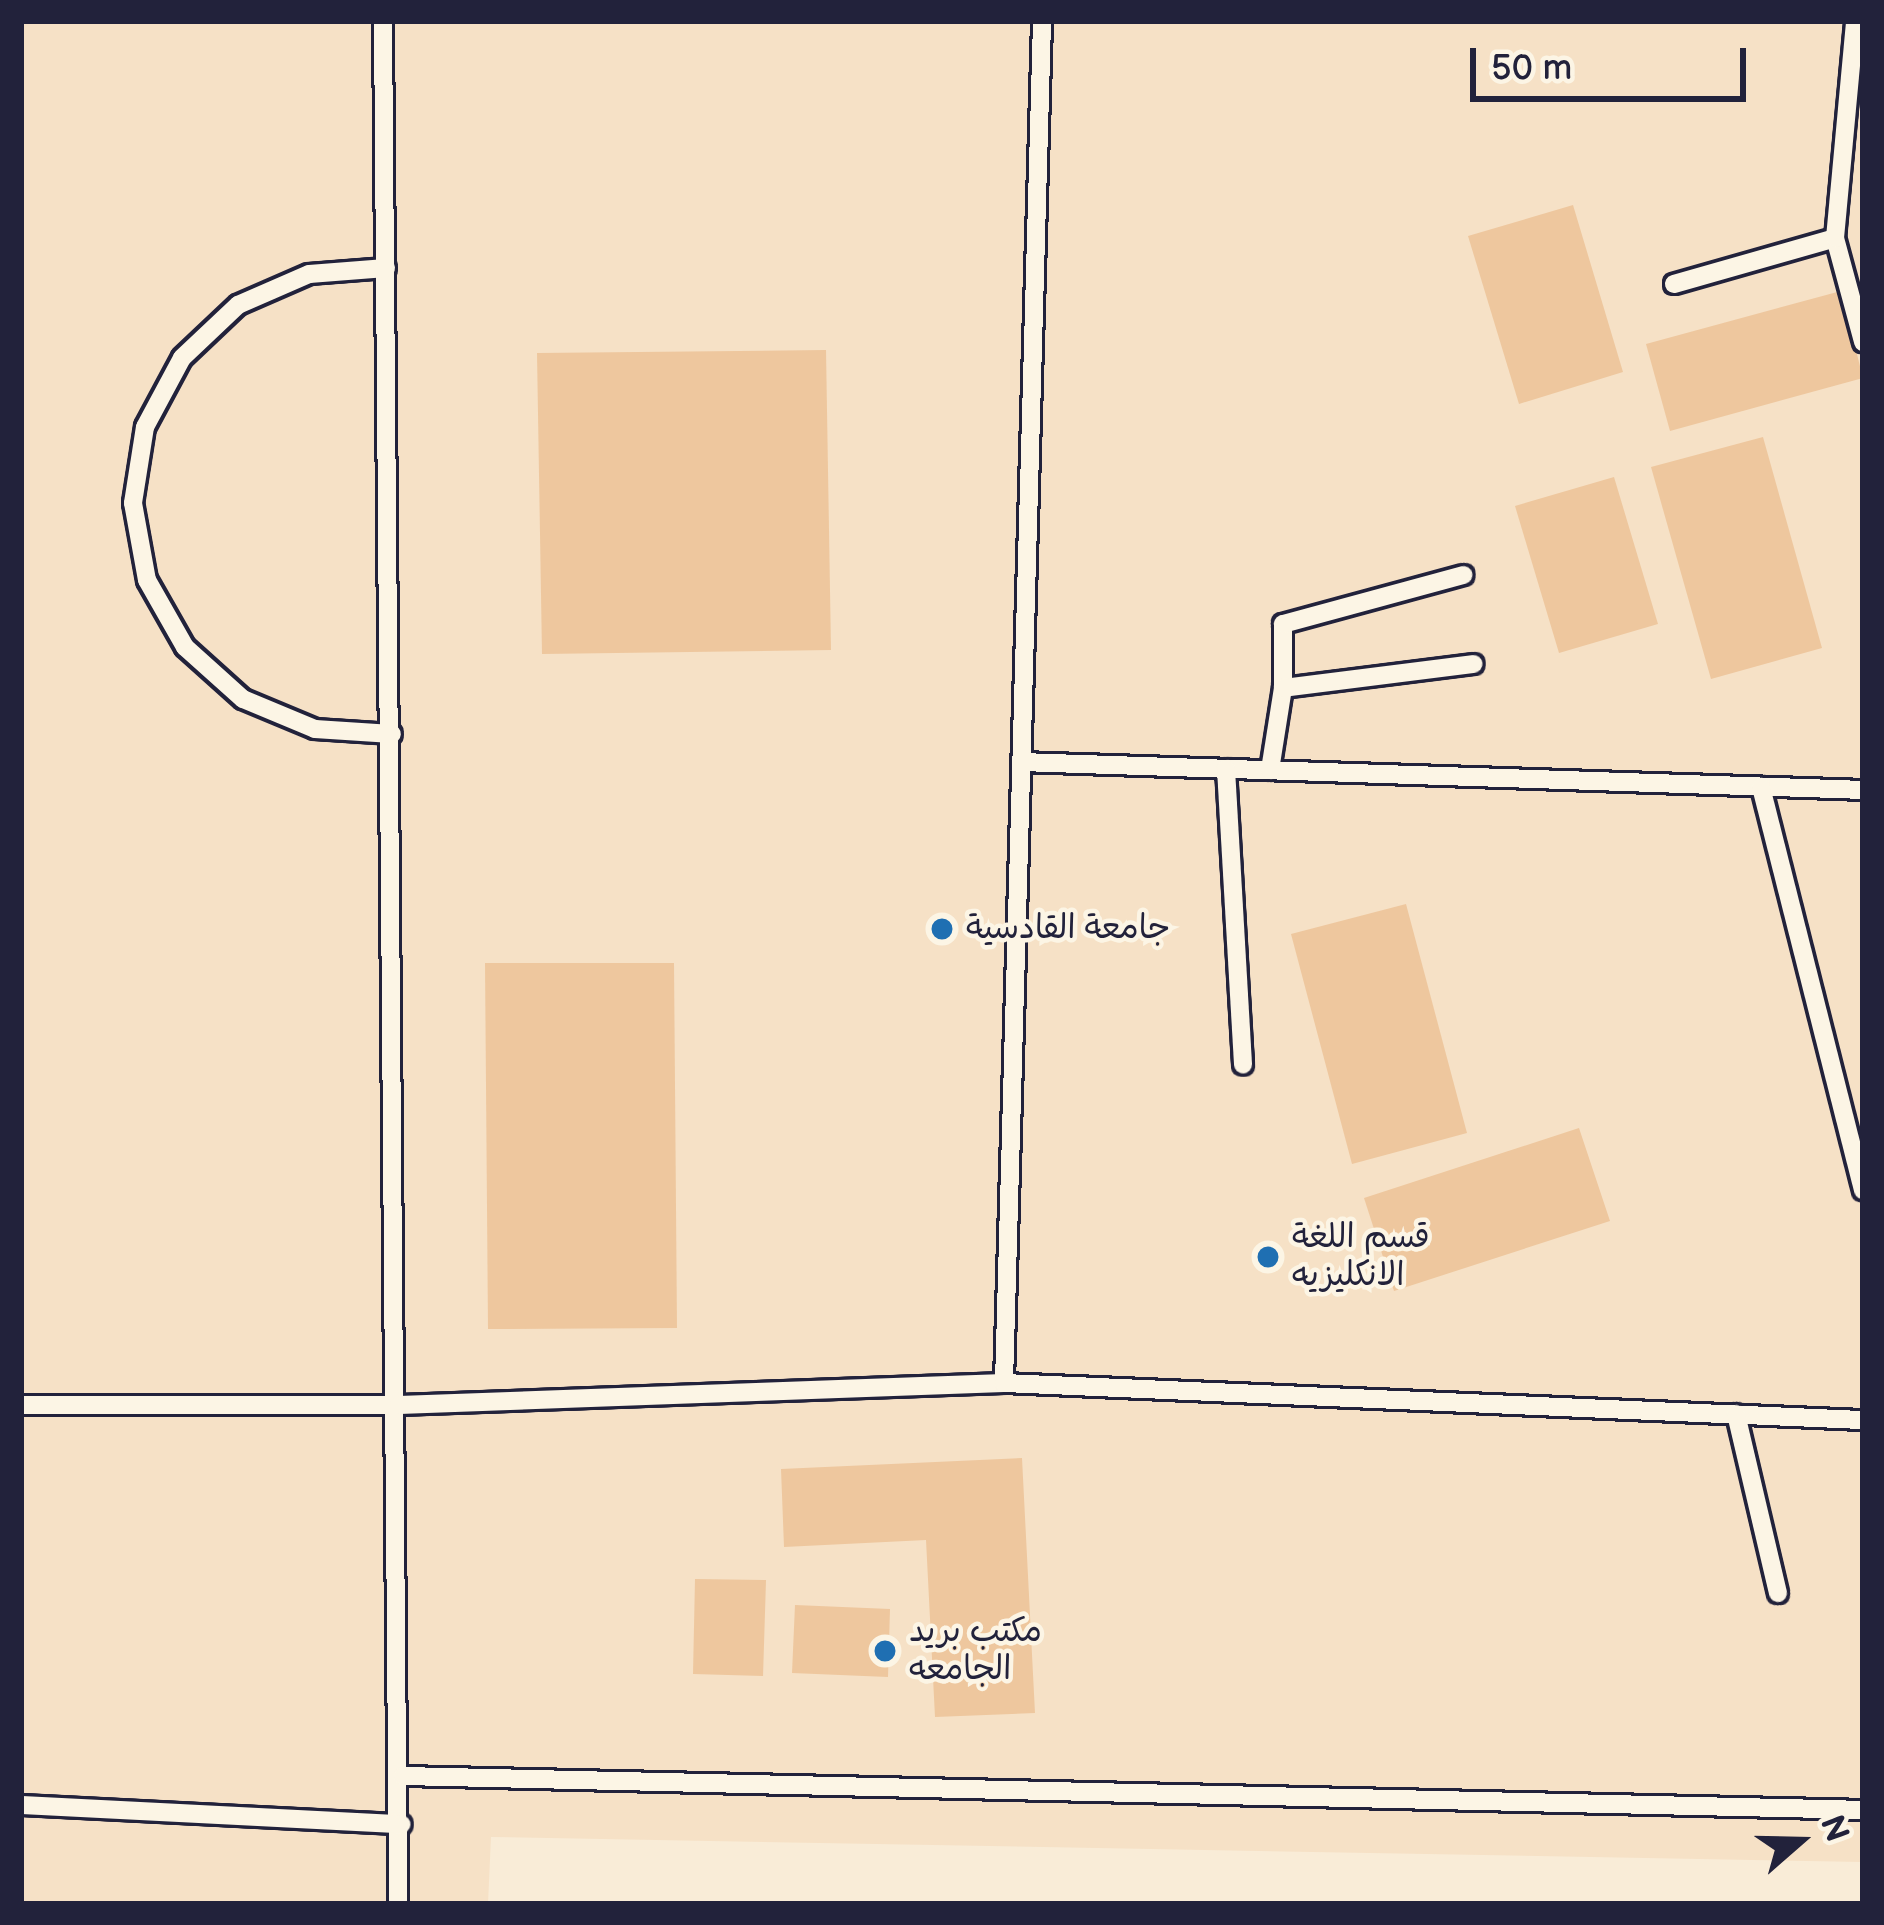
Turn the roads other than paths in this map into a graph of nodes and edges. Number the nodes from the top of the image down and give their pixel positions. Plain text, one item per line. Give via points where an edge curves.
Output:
1 (383, 21) edge
2 (1042, 21) edge
3 (1855, 21) edge
4 (1835, 238) junction
5 (386, 268) junction
6 (1674, 284) dead end
7 (1863, 342) edge
8 (1463, 575) dead end
9 (1473, 664) dead end
10 (1283, 688) junction
11 (392, 734) junction
12 (1021, 762) junction
13 (1226, 769) junction
14 (1270, 770) junction
15 (1761, 787) junction
16 (1863, 790) edge
17 (1244, 1065) dead end
18 (1863, 1190) edge
19 (1004, 1383) junction
20 (21, 1405) edge
21 (399, 1406) junction
22 (1736, 1414) junction
23 (1863, 1420) edge
24 (1778, 1593) dead end
25 (403, 1776) junction
26 (21, 1805) edge
27 (1863, 1810) edge
28 (402, 1824) junction
29 (398, 1904) edge

1 - 5 lane
2 - 12 lane
3 - 4 lane
4 - 6 lane
4 - 7 lane
5 - 11 lane
5 - 11 lane via 309,274 238,305 182,358 145,427 134,503 147,580 185,647 243,699 315,729
8 - 10 lane via 1283,624
9 - 10 lane
10 - 14 lane
11 - 21 lane
12 - 13 lane
12 - 19 lane
13 - 14 lane
13 - 17 lane
14 - 15 lane
15 - 16 lane
15 - 18 lane
19 - 21 lane
19 - 22 lane
20 - 21 lane
21 - 25 lane
22 - 23 lane
22 - 24 lane
25 - 27 lane
25 - 28 lane
26 - 28 lane
28 - 29 lane

